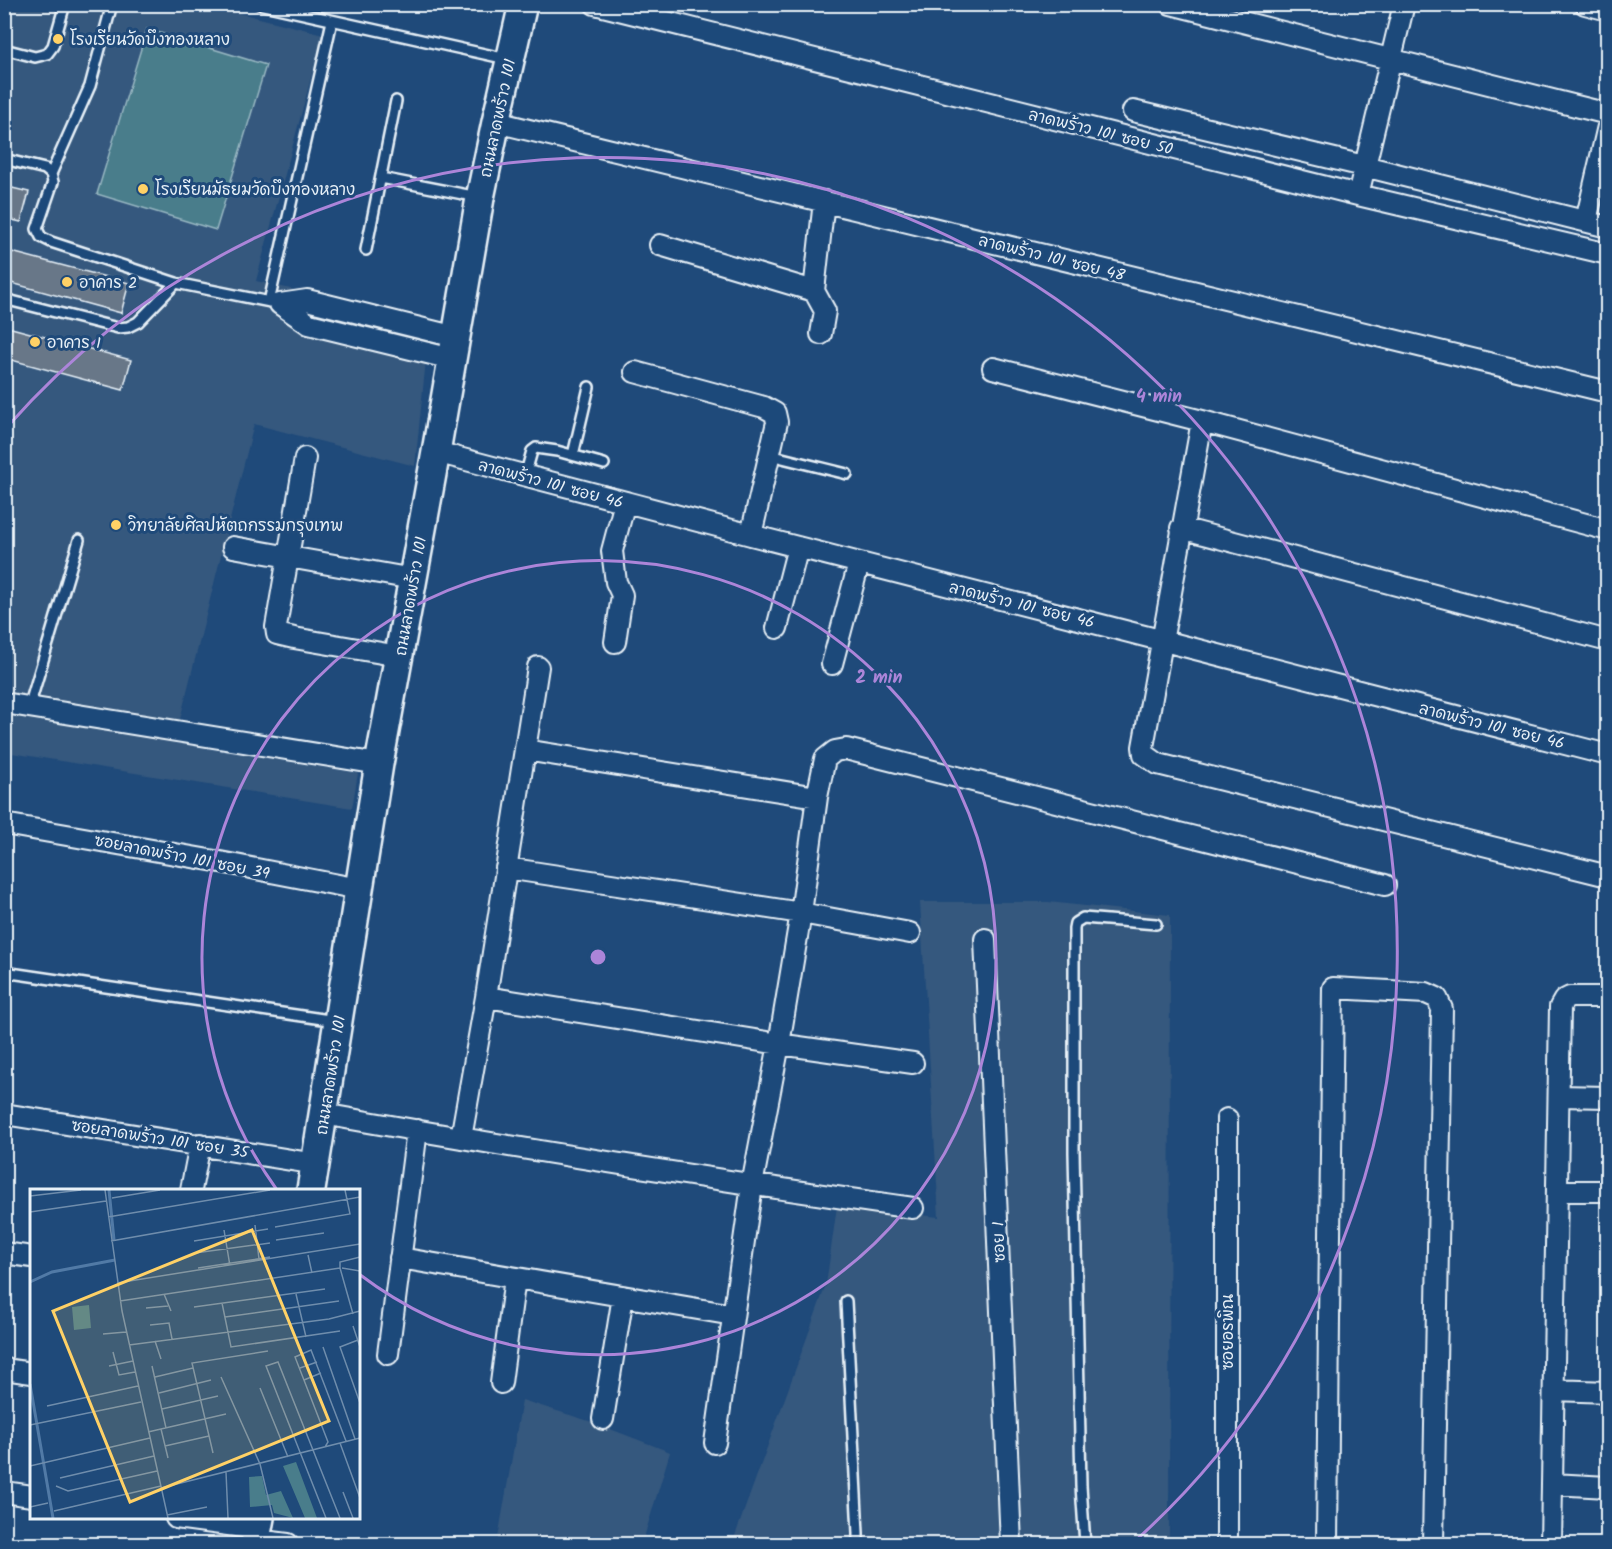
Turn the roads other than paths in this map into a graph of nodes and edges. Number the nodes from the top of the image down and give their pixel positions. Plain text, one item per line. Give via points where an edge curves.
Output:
1 (65, 4) edge
2 (112, 4) edge
3 (259, 4) edge
4 (523, 4) edge
5 (595, 4) edge
6 (1171, 4) edge
7 (1404, 4) edge
8 (1585, 4) edge
9 (1608, 10) edge
10 (332, 21) junction
11 (4, 49) edge
12 (1391, 58) junction
13 (510, 60) junction
14 (396, 101) dead end
15 (1133, 111) dead end
16 (1608, 114) edge
17 (496, 122) junction
18 (1608, 126) edge
19 (4, 159) edge
20 (1364, 166) junction
21 (51, 174) junction
22 (381, 178) junction
23 (1358, 195) junction
24 (480, 198) junction
25 (824, 201) junction
26 (1586, 221) junction
27 (1608, 227) edge
28 (660, 245) dead end
29 (366, 250) dead end
30 (1608, 254) edge
31 (176, 283) junction
32 (814, 291) junction
33 (4, 299) edge
34 (274, 303) junction
35 (821, 334) dead end
36 (454, 348) junction
37 (993, 368) dead end
38 (635, 372) dead end
39 (589, 387) dead end
40 (1608, 392) edge
41 (1202, 422) junction
42 (436, 452) junction
43 (573, 455) junction
44 (770, 455) junction
45 (305, 458) dead end
46 (604, 464) dead end
47 (847, 474) dead end
48 (525, 476) junction
49 (625, 502) junction
50 (1181, 528) junction
51 (1608, 530) edge
52 (751, 535) junction
53 (79, 540) dead end
54 (233, 547) dead end
55 (798, 547) junction
56 (288, 556) junction
57 (859, 563) junction
58 (413, 579) junction
59 (777, 628) dead end
60 (1162, 640) junction
61 (1608, 641) edge
62 (615, 642) dead end
63 (399, 656) junction
64 (832, 664) dead end
65 (538, 667) dead end
66 (4, 703) edge
67 (29, 707) junction
68 (525, 750) junction
69 (1608, 755) edge
70 (379, 764) junction
71 (817, 797) junction
72 (4, 824) edge
73 (506, 868) junction
74 (1608, 876) edge
75 (1385, 885) dead end
76 (359, 890) junction
77 (801, 913) junction
78 (1156, 924) dead end
79 (910, 933) dead end
80 (985, 939) dead end
81 (4, 972) edge
82 (486, 997) junction
83 (1608, 997) edge
84 (338, 1021) junction
85 (779, 1044) junction
86 (914, 1063) dead end
87 (1559, 1096) junction
88 (1608, 1097) edge
89 (4, 1114) edge
90 (323, 1114) junction
91 (1227, 1119) dead end
92 (417, 1131) junction
93 (461, 1138) junction
94 (200, 1144) junction
95 (316, 1164) junction
96 (752, 1185) junction
97 (191, 1189) edge
98 (311, 1189) edge
99 (1557, 1191) junction
100 (1608, 1191) edge
101 (913, 1208) dead end
102 (4, 1253) edge
103 (30, 1257) edge
104 (400, 1258) junction
105 (515, 1278) junction
106 (623, 1296) junction
107 (846, 1301) dead end
108 (733, 1315) junction
109 (388, 1354) dead end
110 (4, 1369) edge
111 (30, 1373) edge
112 (501, 1383) dead end
113 (1554, 1390) junction
114 (1608, 1392) edge
115 (603, 1419) dead end
116 (715, 1443) dead end
117 (1552, 1484) junction
118 (1608, 1487) edge
119 (4, 1492) edge
120 (30, 1496) edge
121 (181, 1519) edge
122 (257, 1533) edge
123 (288, 1545) edge
124 (858, 1545) edge
125 (1011, 1545) edge
126 (1085, 1545) edge
127 (1227, 1545) edge
128 (1328, 1545) edge
129 (1434, 1545) edge
130 (1551, 1545) edge

1 - 11 lane via 47,54 36,57
2 - 21 lane via 90,86
3 - 10 lane
4 - 13 street, ถนนลาดพร้าว 101
5 - 23 street, ลาดพร้าว 101 ซอย 50
6 - 12 street
7 - 12 street
8 - 9 street
10 - 13 lane
10 - 34 lane
12 - 16 street
12 - 20 street
13 - 17 street, ถนนลาดพร้าว 101
14 - 22 lane
15 - 20 street
17 - 24 street, ถนนลาดพร้าว 101
17 - 25 street, ลาดพร้าว 101 ซอย 48
18 - 26 street
19 - 21 lane
20 - 23 street
20 - 26 street
21 - 31 lane via 53,182 37,229 41,237
22 - 24 lane
22 - 29 lane
23 - 30 street, ลาดพร้าว 101 ซอย 50
24 - 36 street, ถนนลาดพร้าว 101
25 - 32 street
25 - 40 street, ลาดพร้าว 101 ซอย 48
26 - 27 street
28 - 32 street
31 - 33 lane via 138,322 118,328
31 - 34 lane
32 - 35 street via 825,311
34 - 36 street via 309,324
36 - 42 street, ถนนลาดพร้าว 101
37 - 41 street
38 - 44 street via 773,411 777,422
39 - 43 lane
41 - 50 street
41 - 51 street
42 - 48 street, ลาดพร้าว 101 ซอย 46
42 - 58 street, ถนนลาดพร้าว 101
43 - 46 lane
43 - 48 lane via 536,448
44 - 47 lane
44 - 52 street
45 - 56 street
48 - 49 street, ลาดพร้าว 101 ซอย 46
49 - 52 street, ลาดพร้าว 101 ซอย 46
49 - 62 street via 612,551 622,595
50 - 60 street
50 - 61 street
52 - 55 street, ลาดพร้าว 101 ซอย 46
53 - 67 lane
54 - 56 street
55 - 57 street, ลาดพร้าว 101 ซอย 46
55 - 59 street
56 - 58 street
56 - 63 street via 277,634
57 - 60 street, ลาดพร้าว 101 ซอย 46
57 - 64 street
58 - 63 street, ถนนลาดพร้าว 101
60 - 69 street, ลาดพร้าว 101 ซอย 46
60 - 74 street via 1143,747 1144,754 1158,764
63 - 70 street, ถนนลาดพร้าว 101
65 - 68 street
66 - 67 street
67 - 70 street
68 - 71 street
68 - 73 street
70 - 76 street, ถนนลาดพร้าว 101
71 - 75 street via 825,759 846,749
71 - 77 street
72 - 76 street, ซอยลาดพร้าว 101 ซอย 39
73 - 77 street
73 - 82 street
76 - 84 street, ถนนลาดพร้าว 101
77 - 79 street
77 - 85 street
78 - 126 lane via 1083,918 1074,928 1074,1164
80 - 125 street, ซอย 1
81 - 84 lane
82 - 85 street
82 - 93 street
83 - 87 street via 1570,997 1560,1007
84 - 90 street, ถนนลาดพร้าว 101
85 - 86 street
85 - 96 street
87 - 88 street
87 - 99 street
89 - 94 street, ซอยลาดพร้าว 101 ซอย 35
90 - 92 street
90 - 95 street, ถนนลาดพร้าว 101
91 - 127 street, ซอยอรพิณ
92 - 93 street
92 - 104 street
93 - 96 street
94 - 95 street, ซอยลาดพร้าว 101 ซอย 35
94 - 97 street
95 - 98 street, ถนนลาดพร้าว 101
96 - 101 street
96 - 108 street
99 - 100 street
99 - 113 street
102 - 103 street
104 - 105 street
104 - 109 street
105 - 106 street
105 - 112 street
106 - 108 street
106 - 115 street
107 - 124 lane
108 - 116 street
110 - 111 street
113 - 114 street
113 - 117 street
117 - 118 street
117 - 130 street
119 - 120 street
121 - 122 street
122 - 123 street
128 - 129 street via 1333,988 1426,993 1437,998 1442,1009

